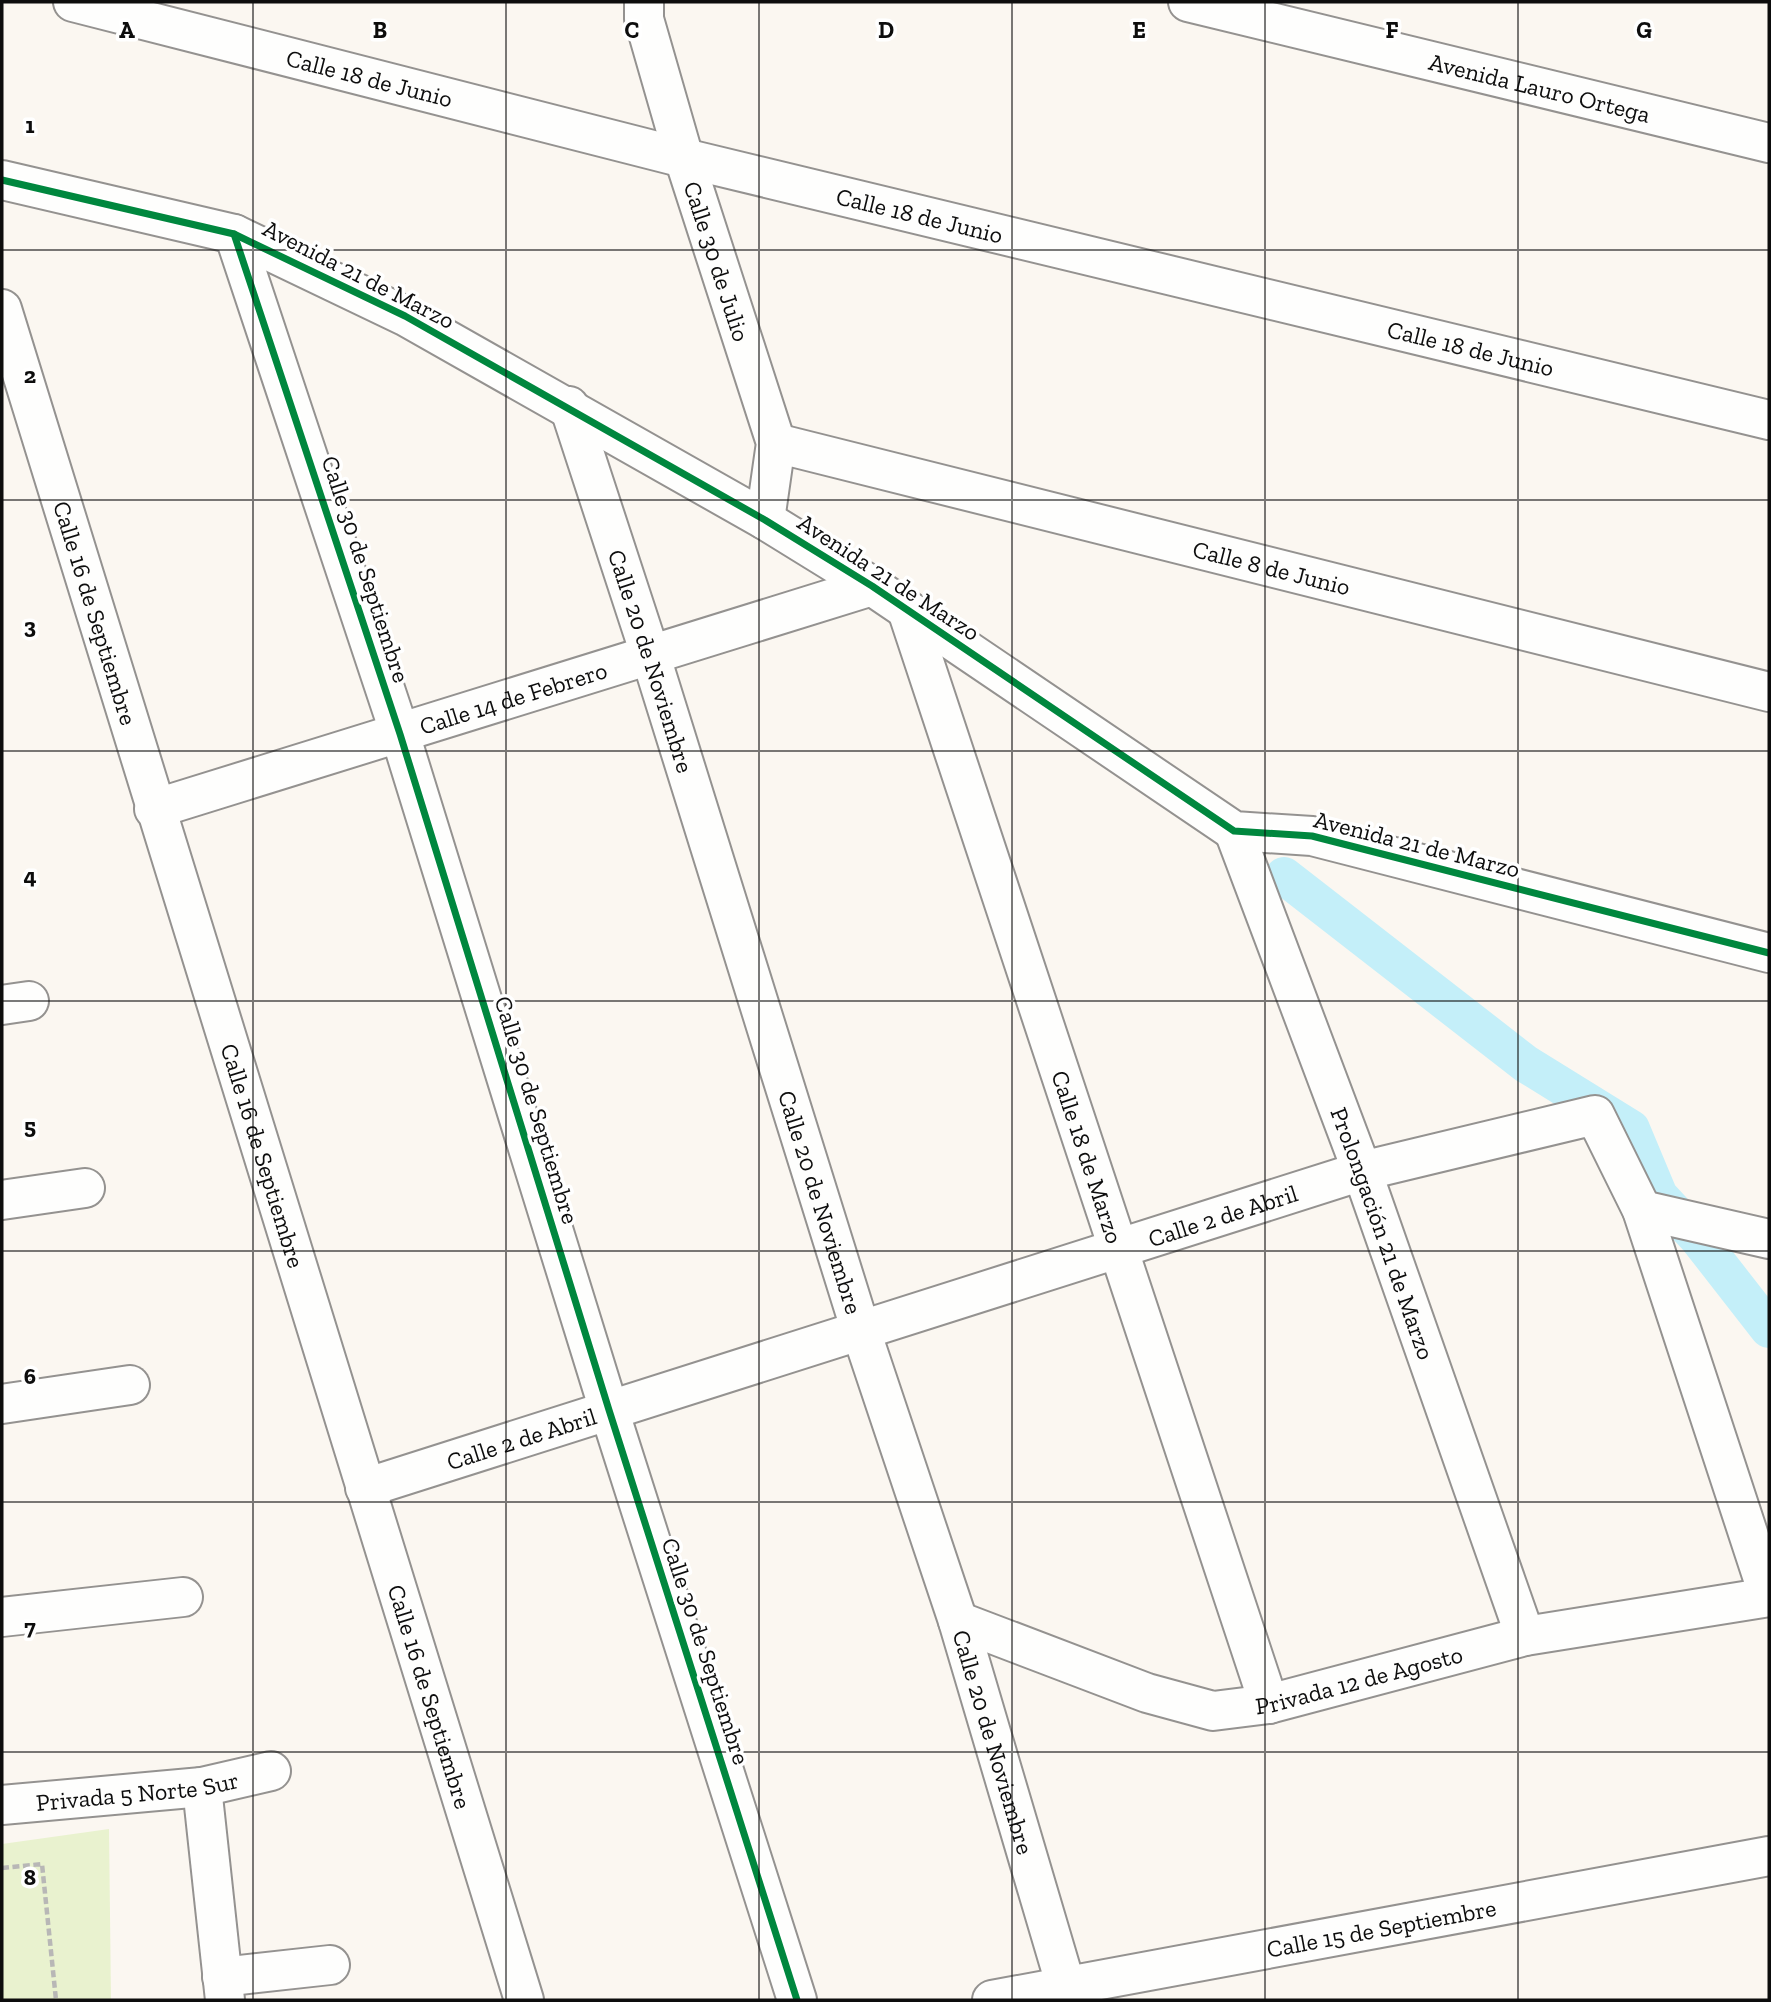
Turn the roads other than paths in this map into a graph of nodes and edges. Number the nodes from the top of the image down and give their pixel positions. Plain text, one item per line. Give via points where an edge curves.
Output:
1 (644, 2) edge
2 (1188, 2) edge
3 (88, 5) edge
4 (1769, 143) edge
5 (684, 158) junction
6 (2, 180) edge
7 (234, 234) junction
8 (2, 309) edge
9 (569, 406) junction
10 (1769, 420) edge
11 (776, 443) junction
12 (765, 520) junction
13 (872, 586) junction
14 (907, 610) junction
15 (651, 657) junction
16 (1769, 692) edge
17 (400, 734) junction
18 (154, 809) junction
19 (1234, 831) junction
20 (1769, 953) edge
21 (1362, 1171) junction
22 (85, 1188) dead end
23 (2, 1200) edge
24 (1657, 1213) junction
25 (1769, 1239) edge
26 (1117, 1249) junction
27 (860, 1328) junction
28 (130, 1385) dead end
29 (2, 1404) edge
30 (609, 1410) junction
31 (365, 1488) junction
32 (183, 1597) dead end
33 (1769, 1597) edge
34 (2, 1617) edge
35 (958, 1621) junction
36 (1525, 1636) junction
37 (1269, 1704) junction
38 (271, 1770) dead end
39 (202, 1787) junction
40 (2, 1805) edge
41 (1769, 1856) edge
42 (330, 1965) dead end
43 (223, 1989) edge
44 (1068, 1993) edge
45 (524, 2000) edge
46 (797, 2000) edge
47 (992, 2000) edge

1 - 5 street, Calle 30 de Julio via 644,19
2 - 4 street, Avenida Lauro Ortega
3 - 5 street, Calle 18 de Junio
5 - 10 street, Calle 18 de Junio
5 - 11 street, Calle 30 de Julio
6 - 7 street, Avenida 21 de Marzo
7 - 9 street, Avenida 21 de Marzo via 405,316
7 - 17 street, Calle 30 de Septiembre
8 - 18 street, Calle 16 de Septiembre
9 - 12 street, Avenida 21 de Marzo
9 - 15 street, Calle 20 de Noviembre
11 - 12 street, Calle 30 de Julio
11 - 16 street, Calle 8 de Junio
12 - 13 street, Avenida 21 de Marzo
13 - 14 street, Avenida 21 de Marzo
13 - 15 street, Calle 14 de Febrero
14 - 19 street, Avenida 21 de Marzo
14 - 26 street, Calle 18 de Marzo
15 - 17 street, Calle 14 de Febrero
15 - 27 street, Calle 20 de Noviembre
17 - 18 street, Calle 14 de Febrero
17 - 30 street, Calle 30 de Septiembre
18 - 31 street, Calle 16 de Septiembre
19 - 20 street, Avenida 21 de Marzo via 1312,836
19 - 21 street, Prolongación 21 de Marzo
21 - 24 street, Calle 2 de Abril via 1595,1115
21 - 26 street, Calle 2 de Abril
21 - 36 street, Prolongación 21 de Marzo
22 - 23 street
24 - 25 street
24 - 33 street, Calle 2 de Abril
26 - 27 street, Calle 2 de Abril
26 - 37 street, Calle 18 de Marzo
27 - 30 street, Calle 2 de Abril
27 - 35 street, Calle 20 de Noviembre
28 - 29 street
30 - 31 street, Calle 2 de Abril
30 - 46 street, Calle 30 de Septiembre
31 - 45 street, Calle 16 de Septiembre
32 - 34 street
33 - 36 street, Privada 12 de Agosto
35 - 37 street, Privada 12 de Agosto via 1147,1693 1213,1711
35 - 44 street, Calle 20 de Noviembre
36 - 37 street, Privada 12 de Agosto
38 - 39 street, Privada 5 Norte Sur
39 - 40 street, Privada 5 Norte Sur
39 - 43 street
41 - 44 street, Calle 15 de Septiembre
42 - 43 street
44 - 47 street, Calle 15 de Septiembre

